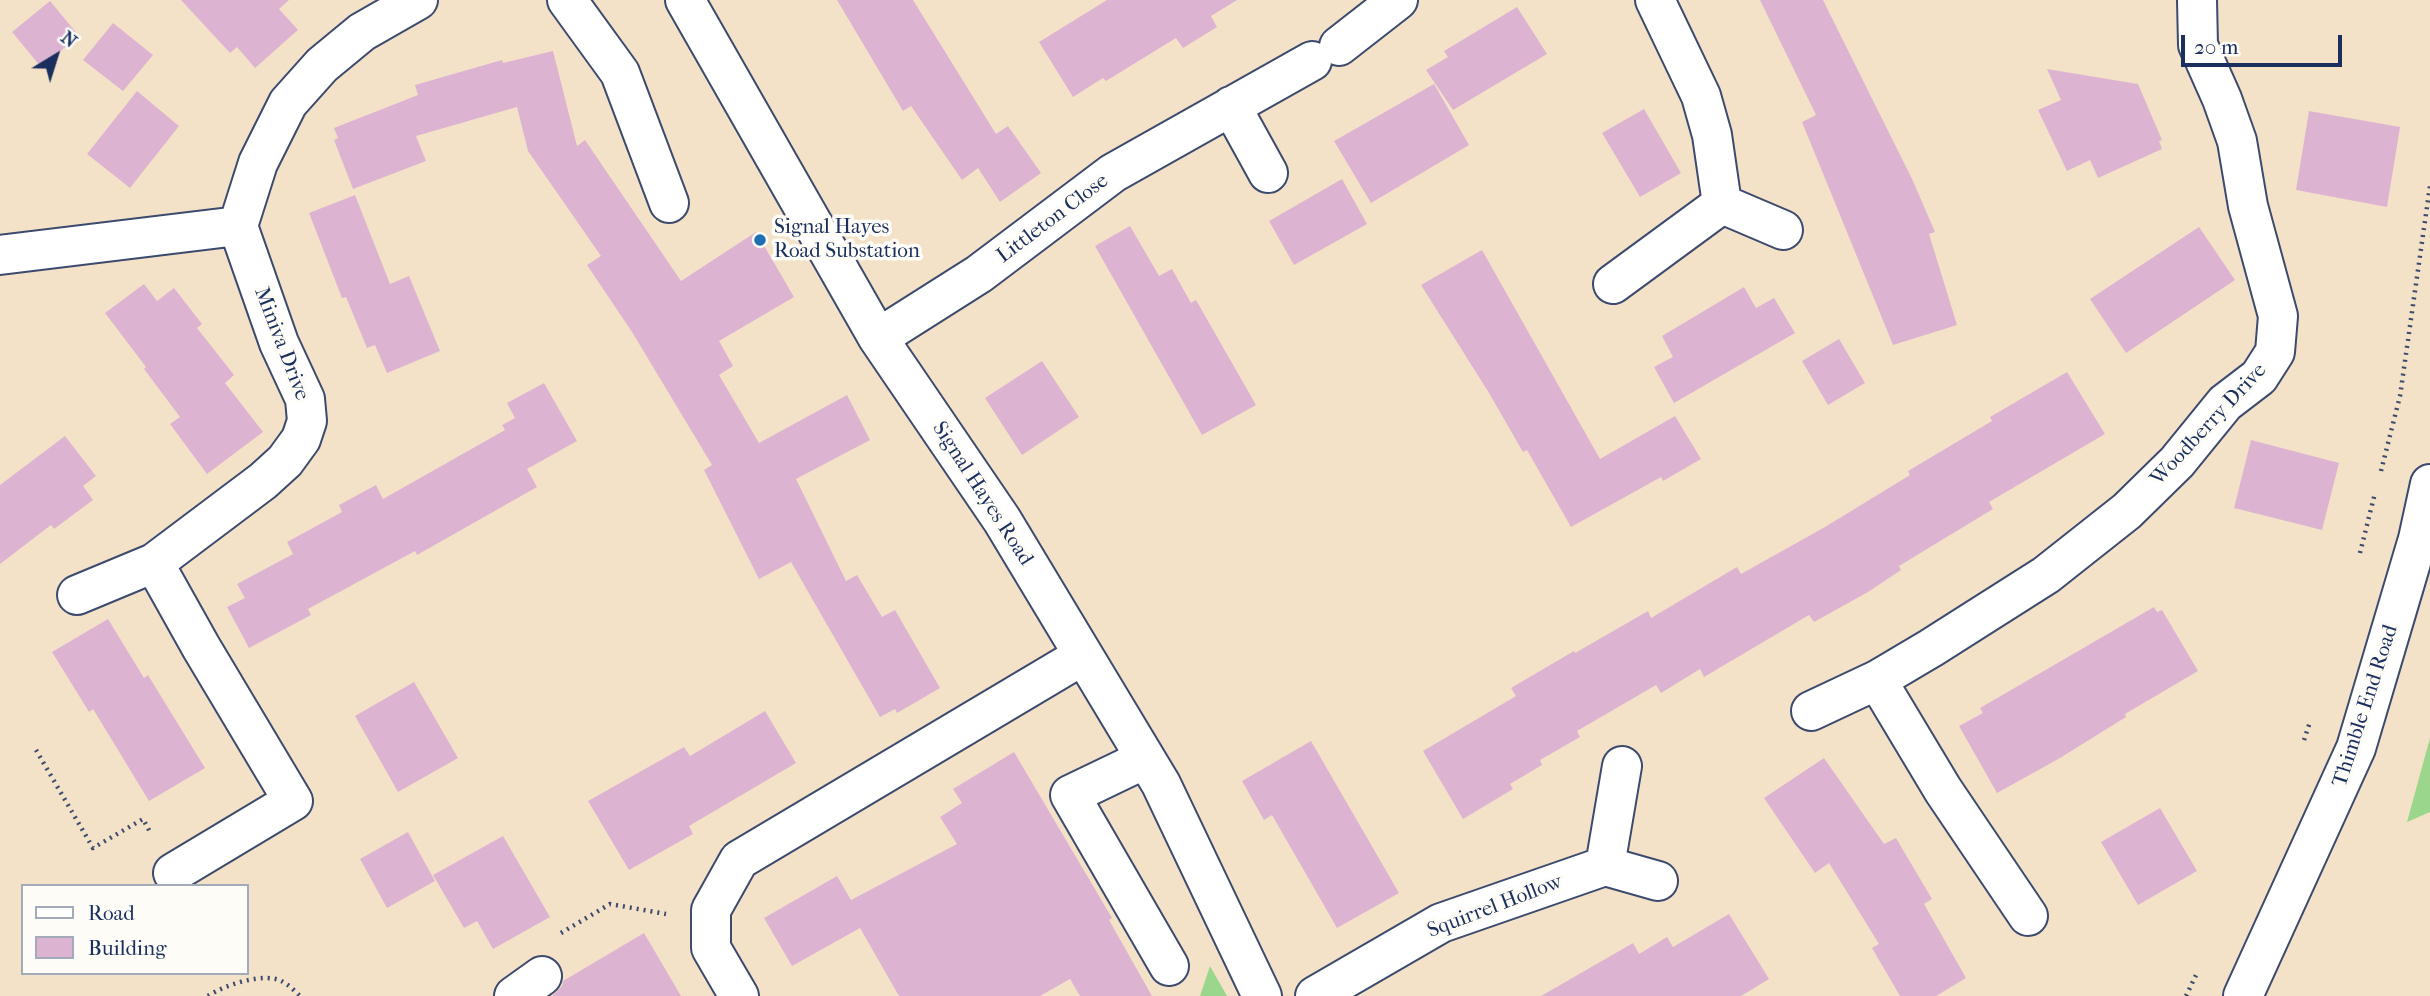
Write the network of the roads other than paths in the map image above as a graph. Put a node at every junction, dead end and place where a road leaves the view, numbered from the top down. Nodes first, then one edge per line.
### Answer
1 (418, 0) edge
2 (567, 0) edge
3 (685, 0) edge
4 (1398, 0) edge
5 (1656, 0) edge
6 (2197, 0) edge
7 (1231, 106) junction
8 (1268, 173) dead end
9 (669, 203) dead end
10 (1722, 204) junction
11 (238, 226) junction
12 (1783, 230) dead end
13 (0, 255) edge
14 (1613, 284) dead end
15 (878, 338) junction
16 (2430, 484) edge
17 (154, 563) junction
18 (76, 596) dead end
19 (1082, 656) junction
20 (1877, 680) junction
21 (1811, 711) dead end
22 (1145, 759) junction
23 (1622, 766) dead end
24 (1605, 866) junction
25 (173, 873) road end
26 (1658, 881) dead end
27 (2028, 916) dead end
28 (1169, 966) dead end
29 (740, 996) edge
30 (1262, 996) edge
31 (1315, 996) edge
32 (2243, 996) edge

1 - 11 street
2 - 9 street
3 - 15 street, Signal Hayes Road
4 - 7 street, Littleton Close
5 - 10 street
6 - 20 street, Woodberry Drive
7 - 8 street
7 - 15 street, Littleton Close
10 - 12 street
10 - 14 street
11 - 13 street
11 - 17 street, Miniva Drive
15 - 19 street, Signal Hayes Road
16 - 32 street, Thimble End Road
17 - 18 street, Miniva Drive
17 - 25 street
19 - 22 street, Signal Hayes Road
19 - 29 street
20 - 21 street, Woodberry Drive
20 - 27 street
22 - 28 street
22 - 30 street, Signal Hayes Road
23 - 24 street
24 - 26 street
24 - 31 street, Squirrel Hollow

